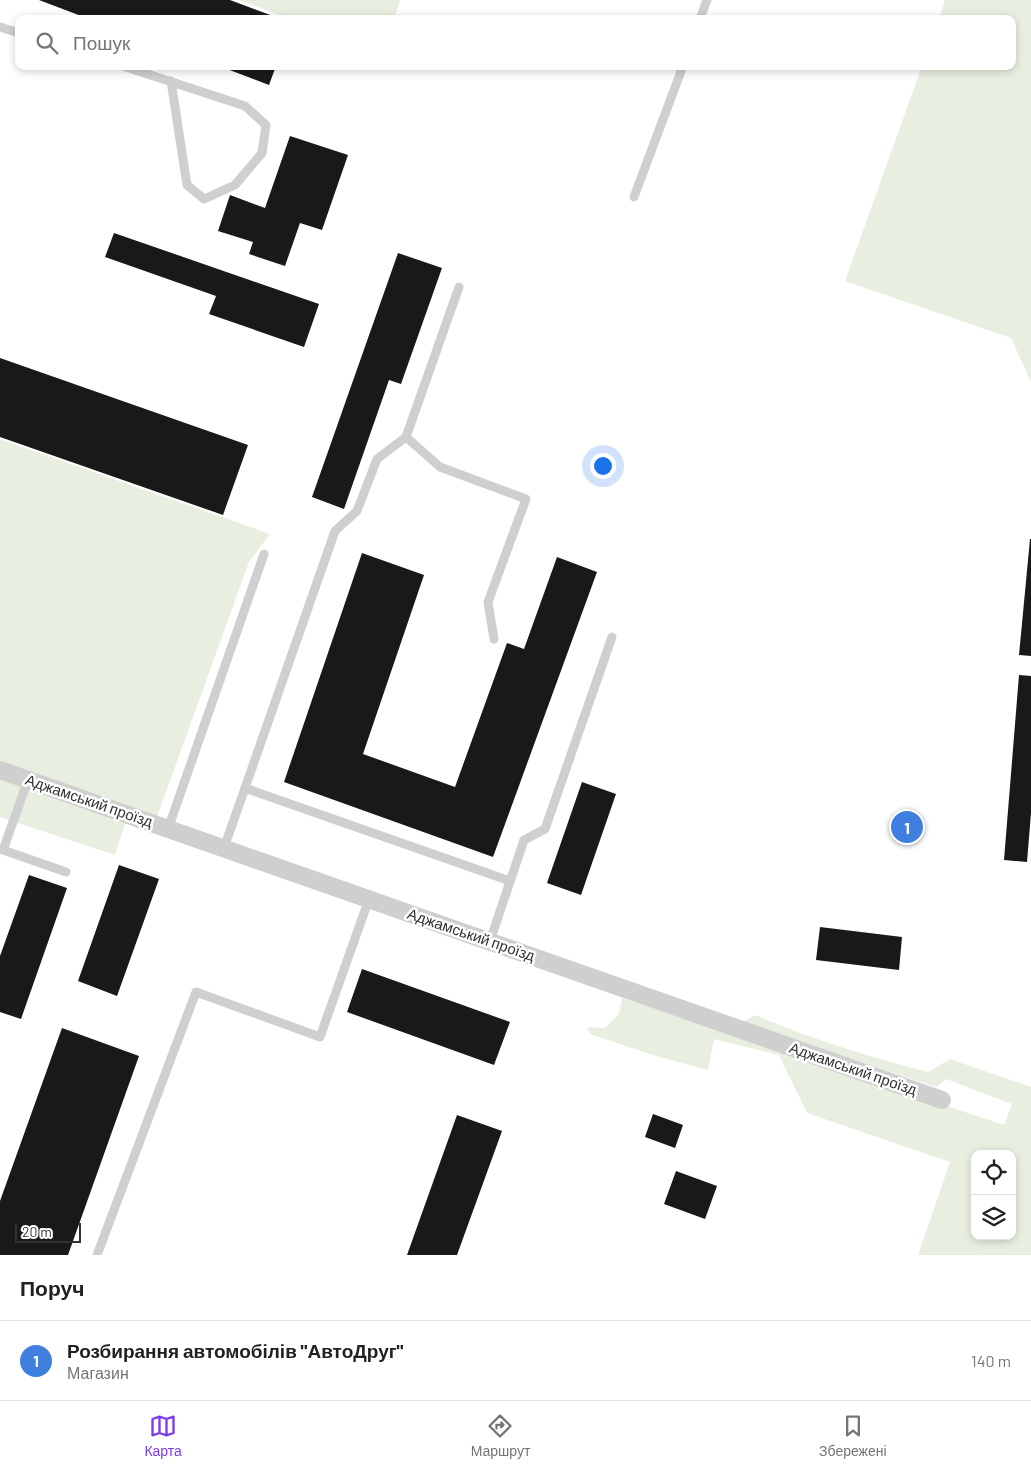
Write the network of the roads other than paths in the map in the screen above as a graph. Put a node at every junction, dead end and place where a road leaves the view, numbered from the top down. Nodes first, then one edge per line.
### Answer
1 (707, 0) edge
2 (701, 15) edge
3 (0, 27) edge
4 (15, 32) edge
5 (135, 70) edge
6 (682, 70) edge
7 (171, 82) junction
8 (634, 197) dead end
9 (459, 287) dead end
10 (406, 437) junction
11 (264, 554) dead end
12 (612, 637) dead end
13 (494, 639) dead end
14 (0, 770) edge
15 (28, 780) junction
16 (245, 788) junction
17 (168, 829) junction
18 (224, 848) junction
19 (66, 872) dead end
20 (510, 881) junction
21 (369, 899) junction
22 (490, 941) junction
23 (942, 1100) dead end
24 (96, 1255) edge

1 - 2 lane
3 - 4 lane
5 - 7 lane
6 - 8 lane
7 - 7 lane
9 - 10 lane
10 - 13 lane
10 - 16 lane
11 - 17 lane
12 - 20 lane
14 - 15 street, Аджамський проїзд
15 - 17 street, Аджамський проїзд
15 - 19 lane
16 - 18 lane
16 - 20 lane
17 - 18 street, Аджамський проїзд
18 - 21 street, Аджамський проїзд
20 - 22 lane
21 - 22 street, Аджамський проїзд
21 - 24 lane
22 - 23 street, Аджамський проїзд

